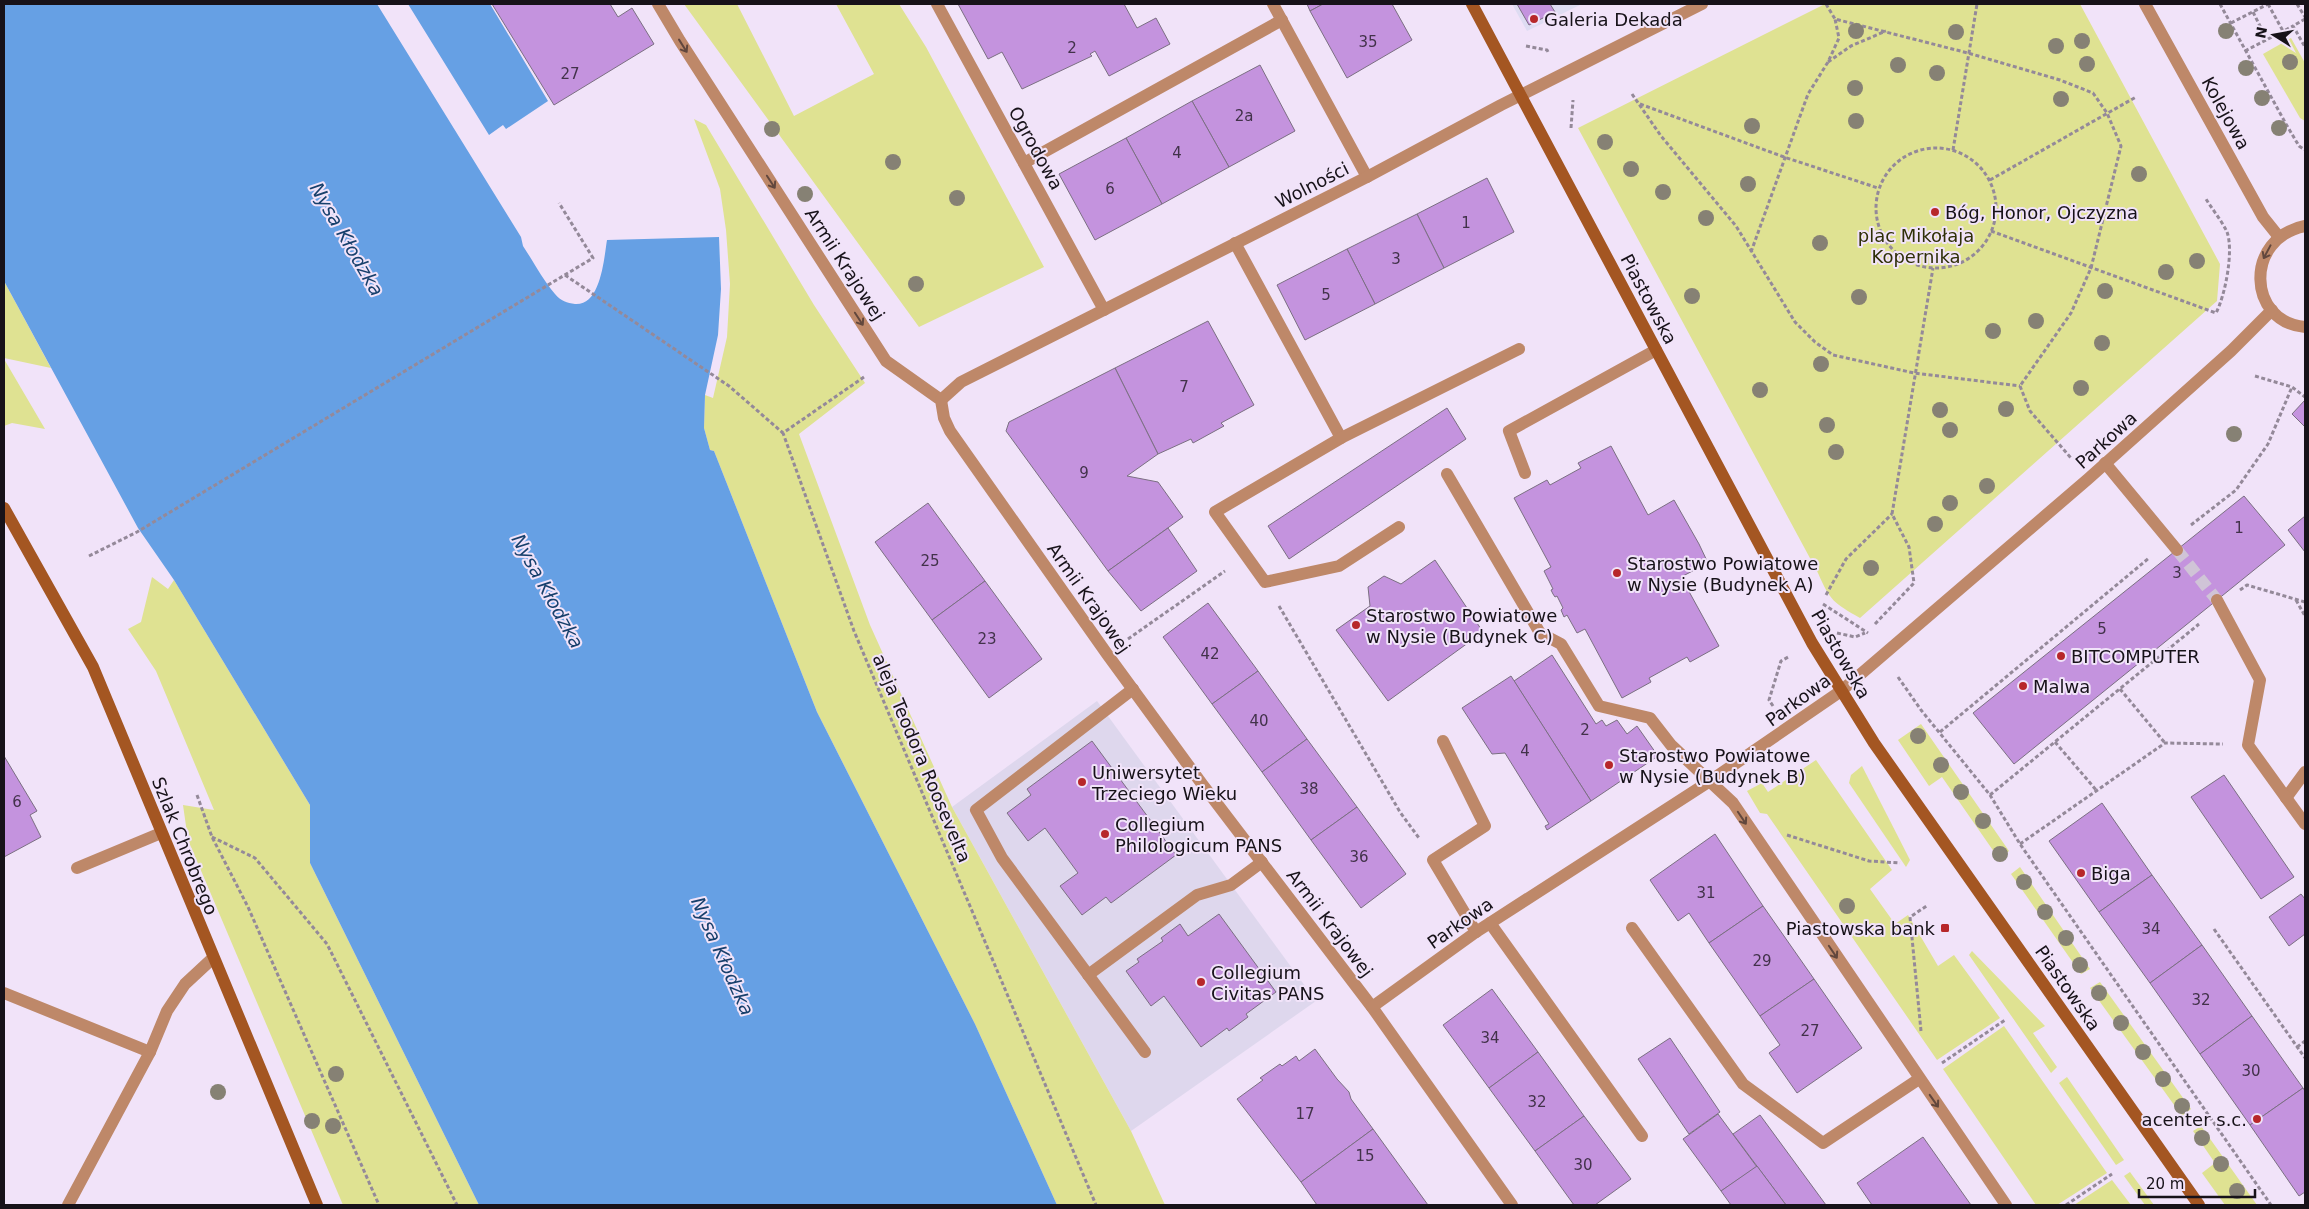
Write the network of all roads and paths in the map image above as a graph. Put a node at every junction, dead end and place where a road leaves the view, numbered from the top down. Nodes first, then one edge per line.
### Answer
1 (658, 4) edge
2 (937, 4) edge
3 (1273, 4) edge
4 (1472, 4) edge
5 (1702, 4) edge
6 (1826, 4) edge
7 (1977, 4) edge
8 (2145, 4) edge
9 (2220, 4) edge
10 (2268, 4) edge
11 (2298, 4) edge
12 (2253, 12) junction
13 (2305, 18) edge
14 (1835, 19) junction
15 (1282, 20) junction
16 (2231, 23) junction
17 (2293, 26) junction
18 (1887, 31) junction
19 (2283, 31) junction
20 (1523, 39) dead end
21 (2267, 40) junction
22 (2305, 46) edge
23 (2245, 51) junction
24 (1968, 53) junction
25 (1828, 62) junction
26 (1562, 74) junction
27 (1632, 94) dead end
28 (1521, 95) junction
29 (2136, 97) dead end
30 (1640, 104) junction
31 (2108, 113) junction
32 (1574, 132) dead end
33 (1953, 150) junction
34 (2305, 150) edge
35 (1784, 157) junction
36 (1024, 163) junction
37 (1367, 177) junction
38 (1990, 180) junction
39 (1878, 188) junction
40 (2206, 199) dead end
41 (559, 203) dead end
42 (2305, 226) edge
43 (1991, 231) junction
44 (2279, 237) junction
45 (1235, 243) junction
46 (1752, 252) junction
47 (1933, 268) junction
48 (2090, 268) junction
49 (565, 275) junction
50 (1104, 310) junction
51 (2272, 310) junction
52 (2305, 327) edge
53 (1519, 349) dead end
54 (1656, 350) junction
55 (886, 361) junction
56 (1914, 373) junction
57 (2255, 376) dead end
58 (2020, 386) junction
59 (2292, 387) junction
60 (2305, 397) edge
61 (940, 400) junction
62 (783, 433) junction
63 (1341, 438) junction
64 (2106, 463) junction
65 (1525, 473) dead end
66 (1447, 474) dead end
67 (2088, 479) junction
68 (4, 508) edge
69 (1892, 514) junction
70 (1399, 527) dead end
71 (2173, 546) junction
72 (89, 556) dead end
73 (1246, 556) junction
74 (1265, 582) junction
75 (1826, 595) dead end
76 (2295, 599) junction
77 (2305, 602) edge
78 (2219, 603) junction
79 (2305, 616) edge
80 (1829, 631) dead end
81 (1796, 652) dead end
82 (1107, 654) junction
83 (1894, 670) dead end
84 (1133, 689) junction
85 (2120, 689) junction
86 (1841, 691) junction
87 (1774, 708) dead end
88 (1940, 732) junction
89 (1443, 741) dead end
90 (2055, 742) junction
91 (2165, 743) junction
92 (2248, 745) junction
93 (2305, 772) edge
94 (1710, 781) junction
95 (2097, 791) junction
96 (197, 795) dead end
97 (1990, 795) junction
98 (2286, 798) junction
99 (2305, 824) edge
100 (160, 833) junction
101 (1786, 834) dead end
102 (212, 837) junction
103 (2020, 844) junction
104 (1434, 860) junction
105 (1262, 862) junction
106 (1900, 862) dead end
107 (77, 868) dead end
108 (1928, 905) dead end
109 (1490, 923) junction
110 (1632, 928) dead end
111 (2214, 930) dead end
112 (1476, 932) junction
113 (213, 958) junction
114 (1088, 975) junction
115 (4, 993) edge
116 (1372, 1007) junction
117 (2005, 1020) dead end
118 (2305, 1041) edge
119 (2297, 1047) junction
120 (150, 1052) junction
121 (1145, 1052) dead end
122 (2305, 1058) edge
123 (1919, 1079) junction
124 (1642, 1136) dead end
125 (2112, 1174) dead end
126 (68, 1205) edge
127 (316, 1205) edge
128 (378, 1205) edge
129 (457, 1205) edge
130 (1096, 1205) edge
131 (1512, 1205) edge
132 (2006, 1205) edge
133 (2066, 1205) edge
134 (2199, 1205) edge
135 (2271, 1205) edge

1 -> 55 street, Armii Krajowej
2 - 36 street, Ogrodowa
3 - 15 street
4 - 28 street, Piastowska
5 - 26 street, Wolności
6 - 14 path
7 - 24 path
8 - 44 street, Kolejowa
9 - 16 path
10 - 12 path
10 - 19 path
11 - 13 path
12 - 16 path
12 - 21 path
13 - 17 path
14 - 18 path
14 - 25 path
15 - 36 street
15 - 37 street
16 - 23 path
17 - 19 path
17 - 22 path
18 - 24 path
18 - 25 path
19 - 21 path
20 - 26 path
21 - 23 path
23 - 34 path
24 - 31 path
24 - 33 path
25 - 35 path
26 - 28 street, Wolności
26 - 32 path
27 - 30 path
28 - 37 street, Wolności
28 - 54 street, Piastowska
29 - 31 path
30 - 35 path
30 - 46 path
31 - 38 path
31 - 48 path
33 - 38 path
33 - 39 path
35 - 39 path
35 - 46 path
36 - 50 street, Ogrodowa
37 - 45 street, Wolności
38 - 43 path
39 - 47 path
40 - 48 path
41 - 49 path
42 - 44 street
43 - 47 path
43 - 48 path
44 -> 51 street
45 - 50 street, Wolności
45 - 63 street
46 - 56 path
47 - 56 path
48 - 58 path
49 - 62 path
49 - 72 path
50 - 61 street, Wolności
51 - 52 street
51 - 64 street, Parkowa
53 - 63 street
54 - 65 street
54 - 86 street, Piastowska
55 - 61 street, Armii Krajowej
55 - 62 path
56 - 58 path
56 - 69 path
57 - 59 path
58 - 67 path
59 - 60 path
59 - 71 path
61 - 82 street, Armii Krajowej
62 - 130 path, aleja Teodora Roosevelta
63 - 73 street
64 - 67 street, Parkowa
64 - 71 street
66 - 94 street
67 - 86 street, Parkowa
68 - 100 street, Szlak Chrobrego
69 - 75 path
69 - 80 path
70 - 74 street
71 - 88 path
73 - 74 street
73 - 82 path
74 - 104 path
76 - 77 path
76 - 78 path
76 - 79 path
78 - 85 path
78 - 92 street
81 - 87 path
82 - 84 street, Armii Krajowej
83 - 88 path
84 - 105 street, Armii Krajowej
84 - 114 street
85 - 90 path
85 - 91 path
86 - 94 street, Parkowa
86 - 134 street, Piastowska
88 - 97 path
89 - 104 street
90 - 95 path
90 - 97 path
91 - 92 path
91 - 95 path
92 - 98 street
93 - 98 street
94 - 109 street, Parkowa
94 -> 123 street
95 - 103 path
96 - 102 path
97 - 103 path
98 - 99 street
100 - 107 street
100 - 113 street, Szlak Chrobrego
101 - 106 path
102 - 128 path
102 - 129 path
103 - 135 path
104 - 112 street
105 - 114 street
105 - 116 street, Armii Krajowej
108 - 123 path
109 - 112 street, Parkowa
109 - 124 street
110 - 123 street
111 - 119 path
112 - 116 street, Parkowa
113 - 120 street
113 - 127 street, Szlak Chrobrego
114 - 121 street
115 - 120 street
116 - 131 street, Armii Krajowej
117 - 123 path
118 - 119 path
119 - 122 path
120 - 126 street
123 -> 132 street
125 - 133 path

